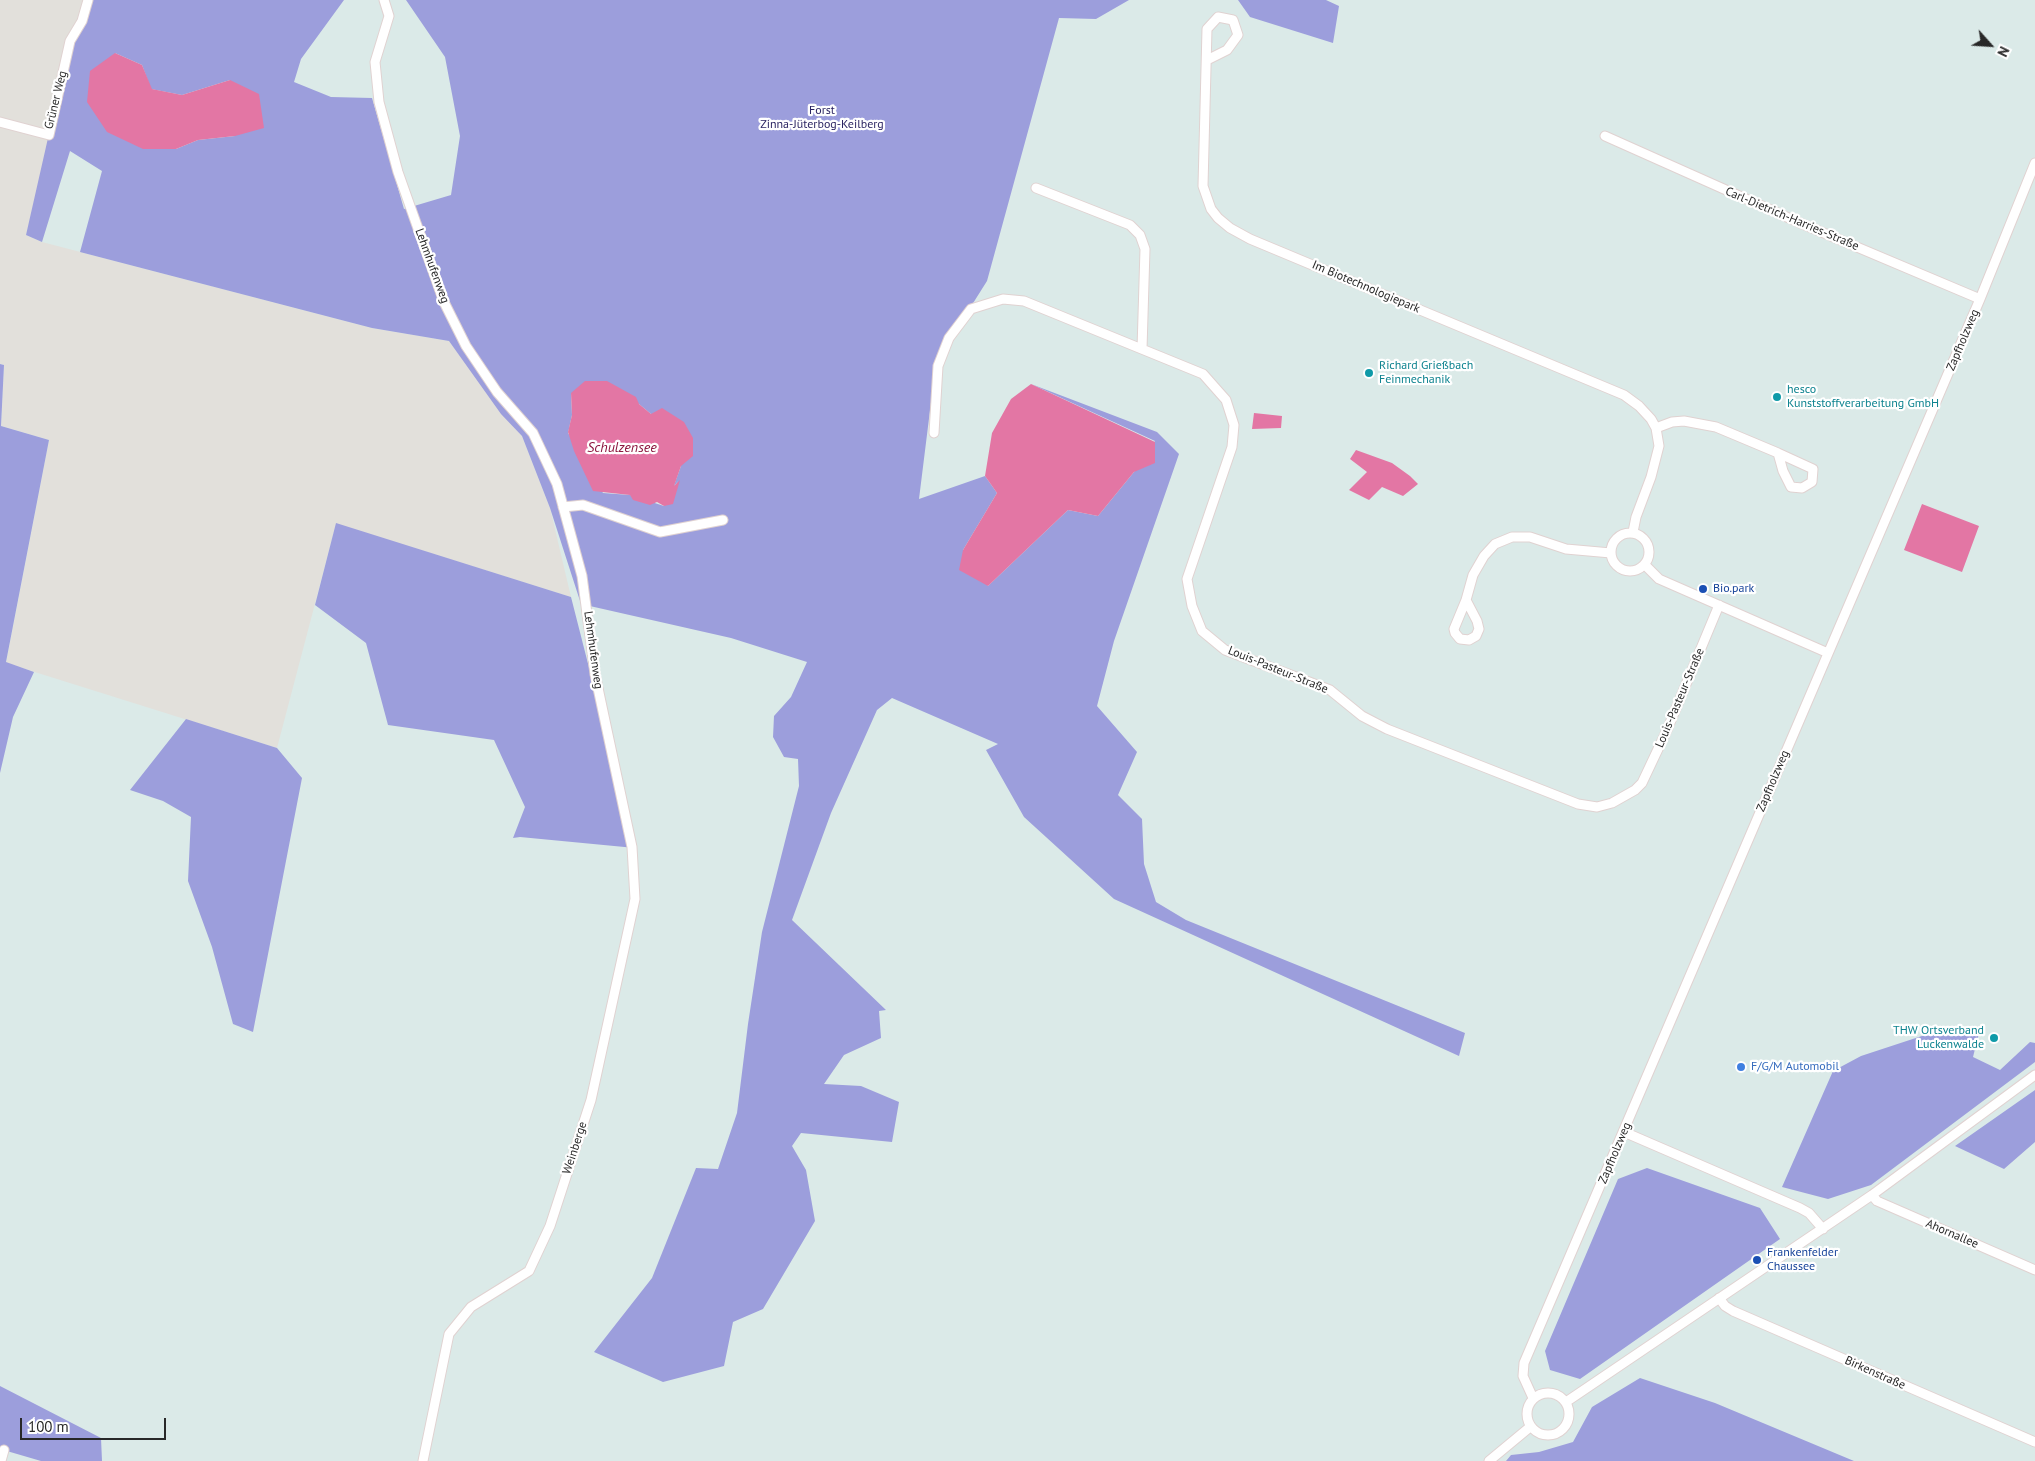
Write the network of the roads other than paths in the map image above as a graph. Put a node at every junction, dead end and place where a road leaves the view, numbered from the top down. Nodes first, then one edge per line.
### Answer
1 (88, 0) edge
2 (384, 0) edge
3 (1207, 60) junction
4 (0, 122) edge
5 (1606, 136) dead end
6 (2035, 163) edge
7 (1036, 188) dead end
8 (1980, 299) junction
9 (1142, 349) junction
10 (1656, 428) junction
11 (934, 433) dead end
12 (1778, 453) junction
13 (563, 507) junction
14 (723, 520) dead end
15 (1633, 532) junction
16 (1611, 553) junction
17 (1644, 565) junction
18 (1466, 600) dead end
19 (1719, 605) junction
20 (1828, 653) junction
21 (620, 793) joint
22 (2035, 1075) edge
23 (1624, 1132) junction
24 (1872, 1195) junction
25 (1823, 1229) junction
26 (2035, 1270) edge
27 (1719, 1298) junction
28 (1533, 1398) junction
29 (1566, 1402) junction
30 (1530, 1427) junction
31 (2035, 1442) edge
32 (4, 1450) dead end
33 (1, 1461) edge
34 (423, 1461) edge
35 (1490, 1461) edge

1 - 4 street, Grüner Weg
2 - 13 street, Lehmhufenweg
3 - 3 street, Im Biotechnologiepark
3 - 10 street, Im Biotechnologiepark
5 - 8 street, Carl-Dietrich-Harries-Straße
6 - 8 street, Zapfholzweg
7 - 9 street
8 - 20 street, Zapfholzweg
9 - 11 street, Louis-Pasteur-Straße
9 - 19 street, Louis-Pasteur-Straße
10 - 12 street
10 - 15 street
12 - 12 street
13 - 14 street
13 - 21 street, Lehmhufenweg
15 - 16 street
15 - 17 street
16 - 17 street
16 - 18 street
17 - 19 street
19 - 20 street
20 - 23 street, Zapfholzweg
21 - 34 street, Weinberge
22 - 24 street
23 - 25 street
23 - 28 street, Zapfholzweg
24 - 25 street
24 - 26 street, Ahornallee
25 - 27 street
27 - 29 street
27 - 31 street, Birkenstraße
28 - 29 street
28 - 30 street
29 - 30 street
30 - 35 street
32 - 33 street

